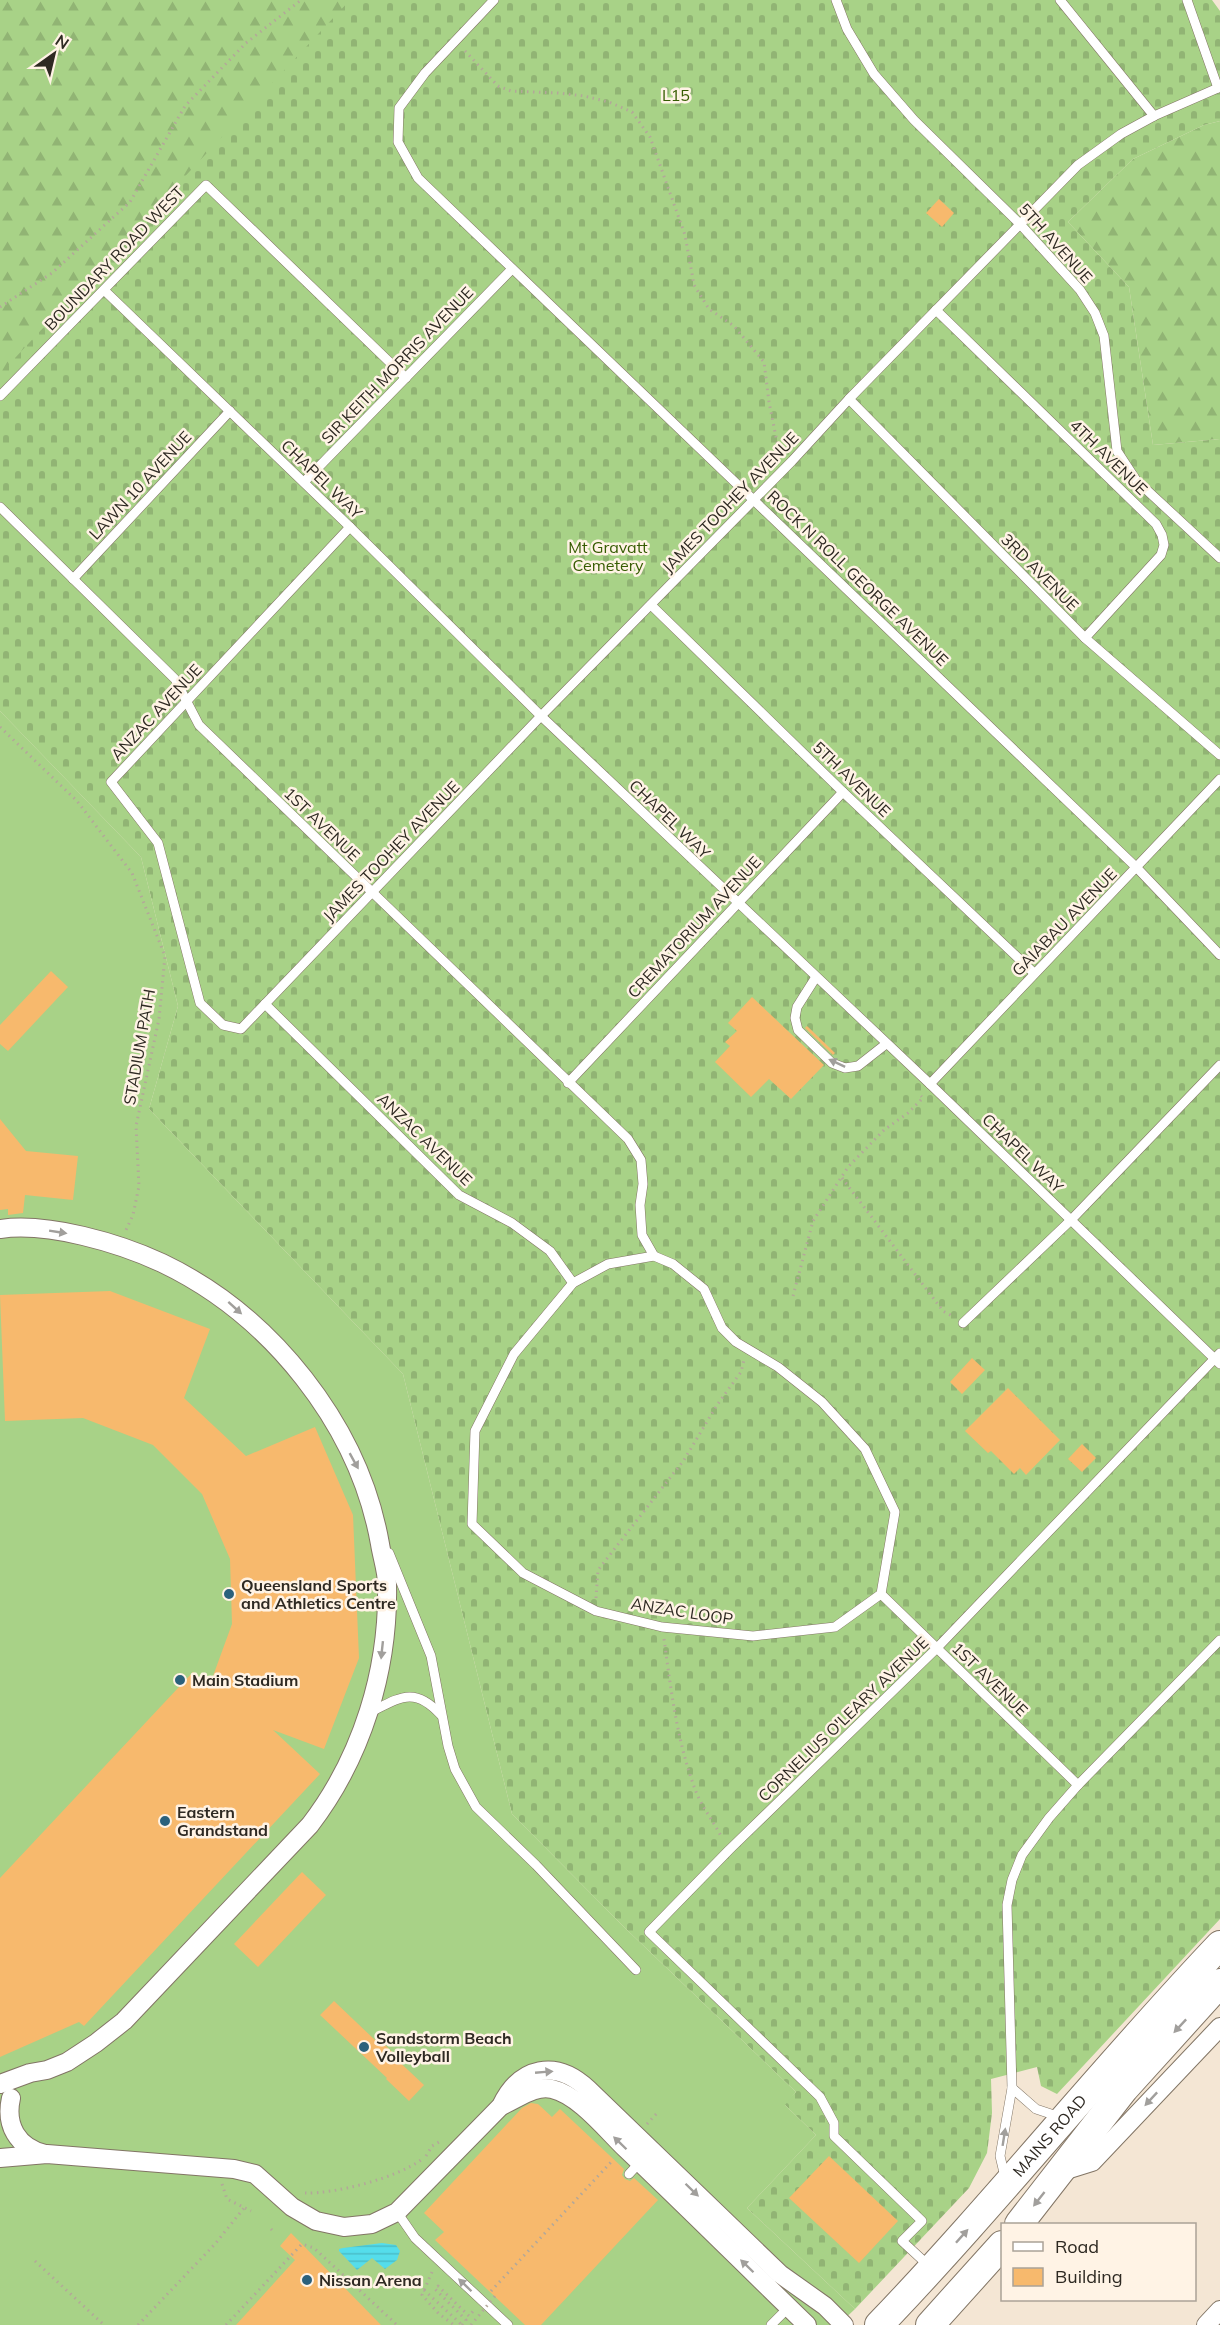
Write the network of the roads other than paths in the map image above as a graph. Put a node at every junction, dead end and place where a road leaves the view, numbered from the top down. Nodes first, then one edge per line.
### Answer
1 (494, 0) edge
2 (836, 0) edge
3 (1060, 0) edge
4 (1187, 0) edge
5 (1219, 88) edge
6 (1154, 116) junction
7 (1020, 224) junction
8 (512, 269) junction
9 (104, 291) junction
10 (936, 310) junction
11 (406, 378) junction
12 (0, 396) edge
13 (849, 399) junction
14 (230, 411) junction
15 (304, 482) junction
16 (754, 500) junction
17 (0, 507) edge
18 (350, 527) junction
19 (1220, 558) edge
20 (72, 579) junction
21 (651, 605) junction
22 (1085, 638) junction
23 (187, 699) junction
24 (541, 716) junction
25 (1220, 755) edge
26 (1220, 779) edge
27 (843, 792) junction
28 (1137, 868) junction
29 (371, 893) junction
30 (737, 903) junction
31 (1220, 955) edge
32 (1034, 973) junction
33 (816, 977) junction
34 (265, 1004) junction
35 (241, 1029) joint
36 (886, 1044) junction
37 (1220, 1065) edge
38 (568, 1083) junction
39 (930, 1084) junction
40 (1071, 1220) junction
41 (0, 1229) edge
42 (654, 1256) junction
43 (573, 1283) junction
44 (963, 1323) road end
45 (1218, 1358) edge
46 (376, 1522) junction
47 (881, 1594) junction
48 (1220, 1640) edge
49 (936, 1649) junction
50 (369, 1713) junction
51 (442, 1717) junction
52 (1078, 1785) junction
53 (1220, 1945) edge
54 (636, 1970) dead end
55 (1220, 1983) edge
56 (1220, 2026) edge
57 (1012, 2088) junction
58 (4, 2096) edge
59 (501, 2106) junction
60 (1065, 2118) junction
61 (0, 2143) edge
62 (46, 2154) junction
63 (20, 2157) junction
64 (0, 2158) edge
65 (640, 2162) junction
66 (1059, 2172) junction
67 (1007, 2186) junction
68 (397, 2212) junction
69 (1020, 2223) edge
70 (1001, 2246) edge
71 (932, 2269) junction
72 (789, 2307) junction
73 (1220, 2310) edge
74 (508, 2325) edge
75 (771, 2325) edge
76 (807, 2325) edge
77 (844, 2325) edge
78 (879, 2325) edge
79 (930, 2325) edge
80 (1206, 2325) edge

1 - 8 lane, ROCK N ROLL GEORGE AVENUE
2 - 7 lane, 5TH AVENUE
3 - 6 lane
4 - 5 lane
5 - 6 lane, JAMES TOOHEY AVENUE
6 - 7 lane, JAMES TOOHEY AVENUE
7 - 10 lane, JAMES TOOHEY AVENUE
7 - 19 lane, 5TH AVENUE
8 - 11 lane, SIR KEITH MORRIS AVENUE
8 - 16 lane, ROCK N ROLL GEORGE AVENUE
9 - 11 lane, BOUNDARY ROAD WEST
9 - 12 lane, BOUNDARY ROAD WEST
9 - 14 lane, CHAPEL WAY
10 - 13 lane, JAMES TOOHEY AVENUE
10 - 22 lane, 4TH AVENUE
11 - 15 lane, SIR KEITH MORRIS AVENUE
13 - 16 lane, JAMES TOOHEY AVENUE
13 - 22 lane, 3RD AVENUE
14 - 15 lane, CHAPEL WAY
14 - 20 lane, LAWN 10 AVENUE
15 - 18 lane, CHAPEL WAY
16 - 21 lane, JAMES TOOHEY AVENUE
16 - 28 lane, ROCK N ROLL GEORGE AVENUE
17 - 20 lane, 1ST AVENUE
18 - 23 lane, ANZAC AVENUE
18 - 24 lane, CHAPEL WAY
20 - 23 lane, 1ST AVENUE
21 - 24 lane, JAMES TOOHEY AVENUE
21 - 27 lane, 5TH AVENUE
22 - 25 lane, 3RD AVENUE
23 - 29 lane, 1ST AVENUE
23 - 35 lane, ANZAC AVENUE
24 - 29 lane, JAMES TOOHEY AVENUE
24 - 30 lane, CHAPEL WAY
26 - 28 lane, GAIABAU AVENUE
27 - 30 lane, CREMATORIUM AVENUE
27 - 32 lane, 5TH AVENUE
28 - 31 lane, ROCK N ROLL GEORGE AVENUE
28 - 32 lane, GAIABAU AVENUE
29 - 34 lane, JAMES TOOHEY AVENUE
29 - 38 lane, 1ST AVENUE
30 - 33 lane, CHAPEL WAY
30 - 38 lane, CREMATORIUM AVENUE
32 - 39 lane, GAIABAU AVENUE
33 - 36 lane, CHAPEL WAY
36 -> 33 lane
34 - 35 lane, JAMES TOOHEY AVENUE
34 - 43 lane, ANZAC AVENUE
36 - 39 lane, CHAPEL WAY
37 - 40 lane
38 - 42 lane, 1ST AVENUE
39 - 40 lane, CHAPEL WAY
40 - 44 lane
40 - 45 lane, CHAPEL WAY
41 -> 46 street
42 - 43 lane, ANZAC LOOP
42 - 47 lane
43 - 47 lane, ANZAC LOOP
45 - 49 lane, CORNELIUS O'LEARY AVENUE
46 -> 50 street
46 - 51 lane
47 - 49 lane, 1ST AVENUE
48 - 52 lane
49 - 52 lane, 1ST AVENUE
49 - 71 lane, CORNELIUS O'LEARY AVENUE
50 - 51 lane
50 - 58 street
51 - 54 lane
52 - 57 lane
53 - 60 main road, MAINS ROAD
55 -> 66 main road, MAINS ROAD
56 -> 66 street, MAINS ROAD
57 - 60 lane
67 -> 57 lane
58 - 62 street
65 -> 59 street
59 -> 65 street
59 - 68 street
60 - 67 main road, MAINS ROAD
61 - 63 street
62 - 63 street
62 - 68 street
63 - 64 street
72 -> 65 street
65 -> 77 street
66 -> 69 main road, MAINS ROAD
71 -> 67 main road, MAINS ROAD
74 -> 68 lane
70 - 79 main road
71 - 78 main road, MAINS ROAD
72 - 75 lane
72 - 76 street
73 - 80 street

